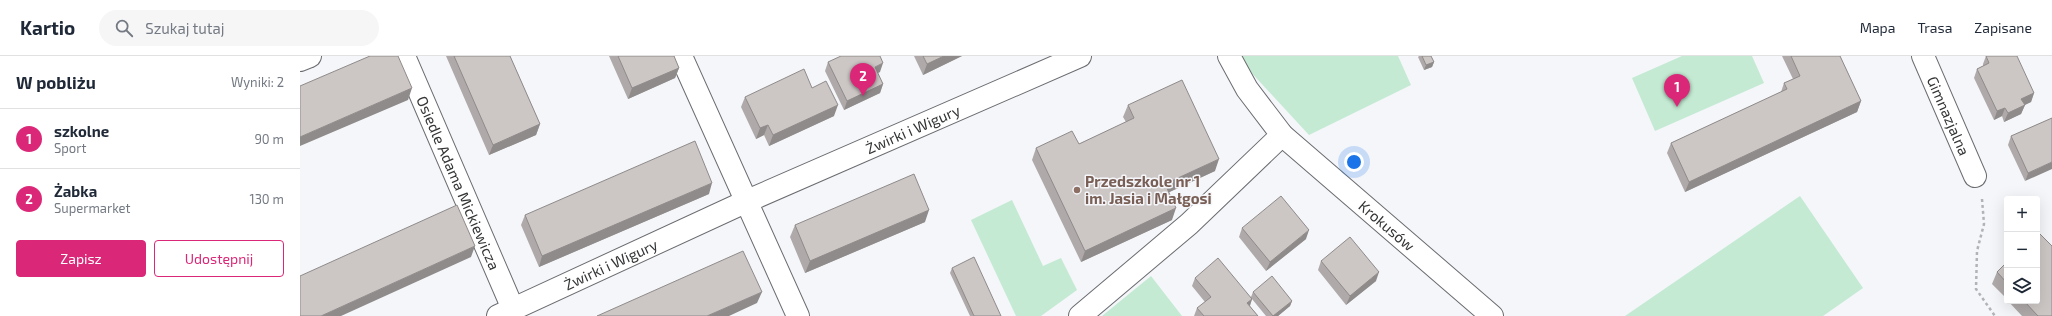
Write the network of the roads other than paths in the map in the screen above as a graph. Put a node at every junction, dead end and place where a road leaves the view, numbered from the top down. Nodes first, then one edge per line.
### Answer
1 (310, 56) edge
2 (404, 56) edge
3 (681, 56) edge
4 (1080, 56) edge
5 (1229, 56) edge
6 (1923, 56) edge
7 (300, 60) edge
8 (1282, 135) junction
9 (1975, 176) road end
10 (745, 202) junction
11 (506, 313) edge
12 (798, 316) edge
13 (1080, 316) edge
14 (1492, 316) edge

1 - 7 street
2 - 11 street, Osiedle Adama Mickiewicza
3 - 10 street
4 - 10 street, Żwirki i Wigury
5 - 8 street, Krokusów
6 - 9 street, Gimnazjalna
8 - 13 street
8 - 14 street, Krokusów
10 - 11 street, Żwirki i Wigury
10 - 12 street

